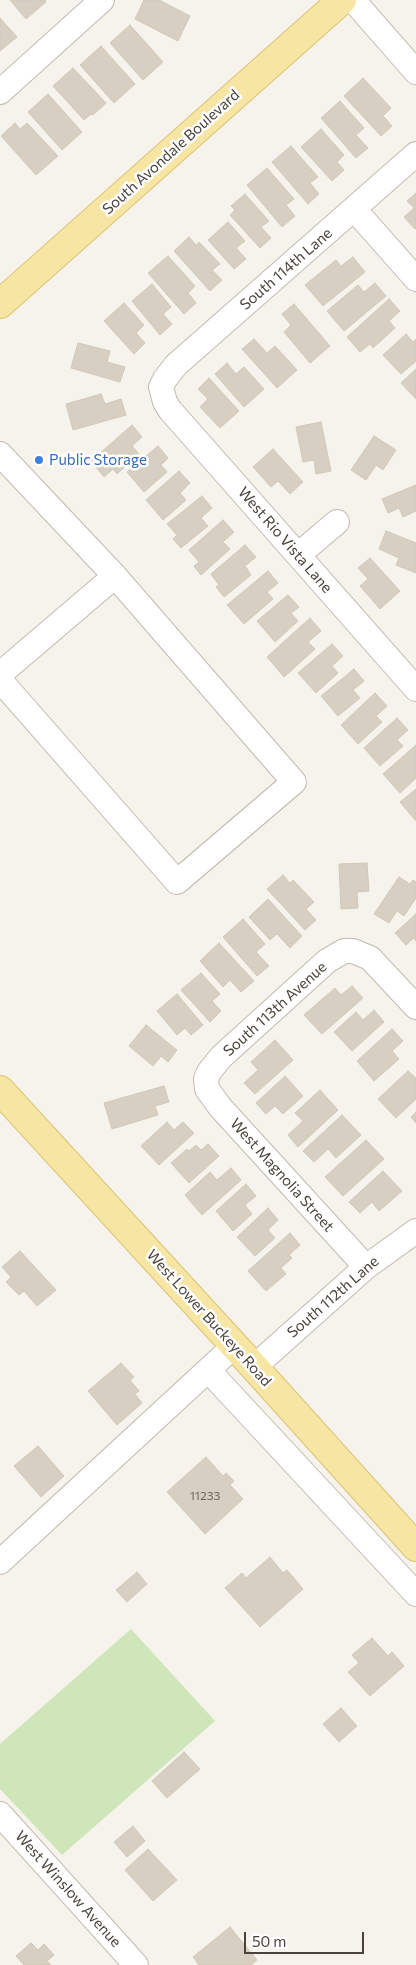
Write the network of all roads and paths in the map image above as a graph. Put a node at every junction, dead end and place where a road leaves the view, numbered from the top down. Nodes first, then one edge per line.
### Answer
1 (102, 0) edge
2 (342, 0) edge
3 (353, 0) edge
4 (416, 72) edge
5 (0, 92) edge
6 (416, 154) edge
7 (354, 209) junction
8 (416, 279) edge
9 (0, 304) edge
10 (161, 387) joint
11 (0, 454) edge
12 (337, 522) dead end
13 (298, 555) junction
14 (115, 576) junction
15 (0, 674) edge
16 (0, 680) edge
17 (416, 689) edge
18 (416, 1007) edge
19 (206, 1080) joint
20 (0, 1090) edge
21 (416, 1231) edge
22 (366, 1266) junction
23 (234, 1346) junction
24 (254, 1367) junction
25 (208, 1370) junction
26 (416, 1547) edge
27 (0, 1562) edge
28 (416, 1594) edge
29 (0, 1814) edge
30 (136, 1965) edge

1 - 5 street
2 - 9 main road, South Avondale Boulevard
3 - 4 street
6 - 7 street, South 114th Lane
7 - 8 street
7 - 10 street, South 114th Lane
10 - 13 street, West Rio Vista Lane
11 - 14 street
12 - 13 street
13 - 17 street, West Rio Vista Lane
14 - 15 street
14 - 16 street
18 - 19 street, South 113th Avenue
19 - 22 street, West Magnolia Street
20 - 23 main road, West Lower Buckeye Road
21 - 22 street, South 112th Lane
22 - 24 street, South 112th Lane
23 - 24 main road, West Lower Buckeye Road
23 - 25 street
24 - 26 main road, West Lower Buckeye Road
25 - 27 street
25 - 28 street
29 - 30 street, West Winslow Avenue

